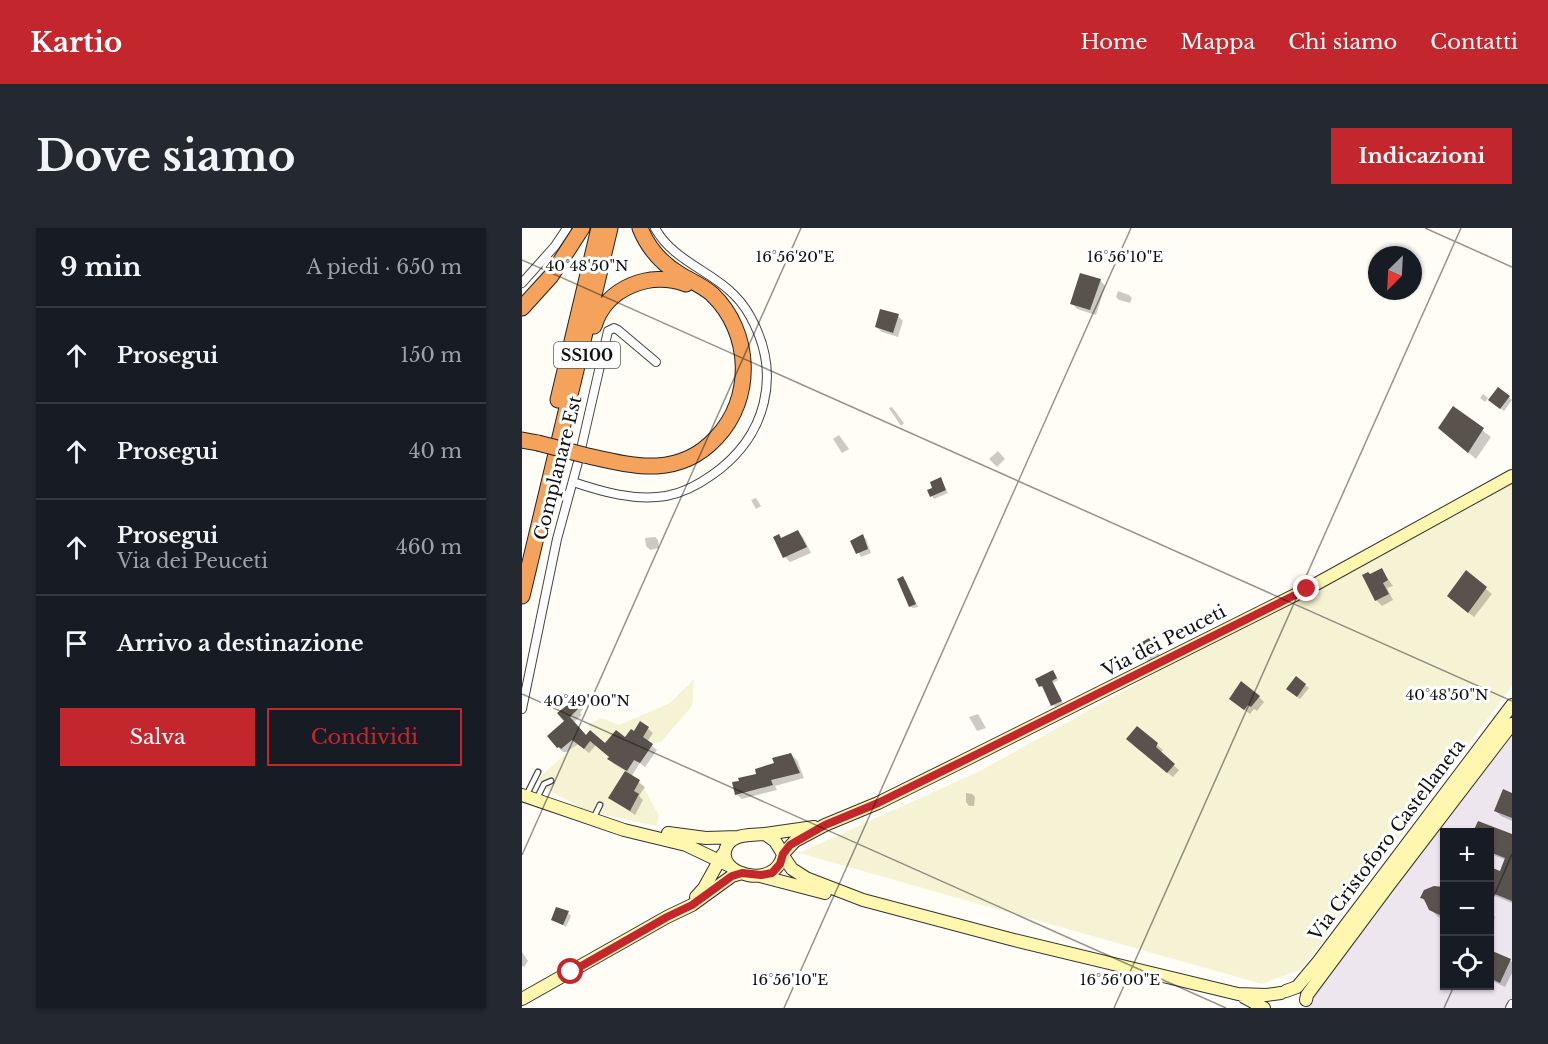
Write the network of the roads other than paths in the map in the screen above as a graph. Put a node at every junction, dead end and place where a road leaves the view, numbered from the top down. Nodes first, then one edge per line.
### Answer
1 (567, 228) edge
2 (582, 228) edge
3 (599, 228) edge
4 (610, 228) edge
5 (640, 228) edge
6 (655, 228) edge
7 (522, 283) edge
8 (720, 304) junction
9 (522, 308) edge
10 (656, 362) dead end
11 (522, 440) edge
12 (1512, 476) edge
13 (573, 482) junction
14 (537, 531) junction
15 (522, 554) edge
16 (522, 596) edge
17 (1512, 705) edge
18 (522, 709) edge
19 (1512, 724) edge
20 (538, 772) dead end
21 (551, 780) dead end
22 (528, 797) edge
23 (600, 805) dead end
24 (596, 821) junction
25 (825, 825) junction
26 (765, 834) junction
27 (739, 837) junction
28 (783, 855) junction
29 (725, 860) junction
30 (742, 873) junction
31 (756, 875) junction
32 (863, 900) junction
33 (667, 917) junction
34 (1284, 992) junction
35 (1238, 994) junction
36 (522, 999) edge
37 (1308, 1006) edge
38 (1264, 1008) edge
39 (1272, 1008) edge

1 - 7 street
2 - 9 highway
3 - 15 highway, SS100
4 - 14 highway, SS100
5 - 8 highway, SS100
6 - 13 street
8 - 11 highway, SS100, bridge
8 - 14 highway, SS100
10 - 13 street, Complanare Est
12 - 25 main road, Via dei Peuceti
13 - 18 street, Complanare Est
14 - 16 highway, SS100
17 - 34 main road, Via Cristoforo Castellaneta
19 - 37 main road, Via Cristoforo Castellaneta
20 - 22 lane
21 - 22 lane
22 - 24 main road
23 - 24 lane
24 - 27 main road
24 - 29 main road
25 - 26 main road, Via dei Peuceti
25 - 28 main road, Via dei Peuceti
26 - 27 main road
26 - 28 main road
27 - 29 main road
28 - 31 main road
28 - 32 main road
29 - 30 main road
29 - 33 main road
30 - 31 main road
30 - 33 main road
31 - 32 main road
32 - 35 main road
33 - 36 main road
34 - 35 main road
34 - 37 main road
34 - 39 main road
35 - 38 main road

